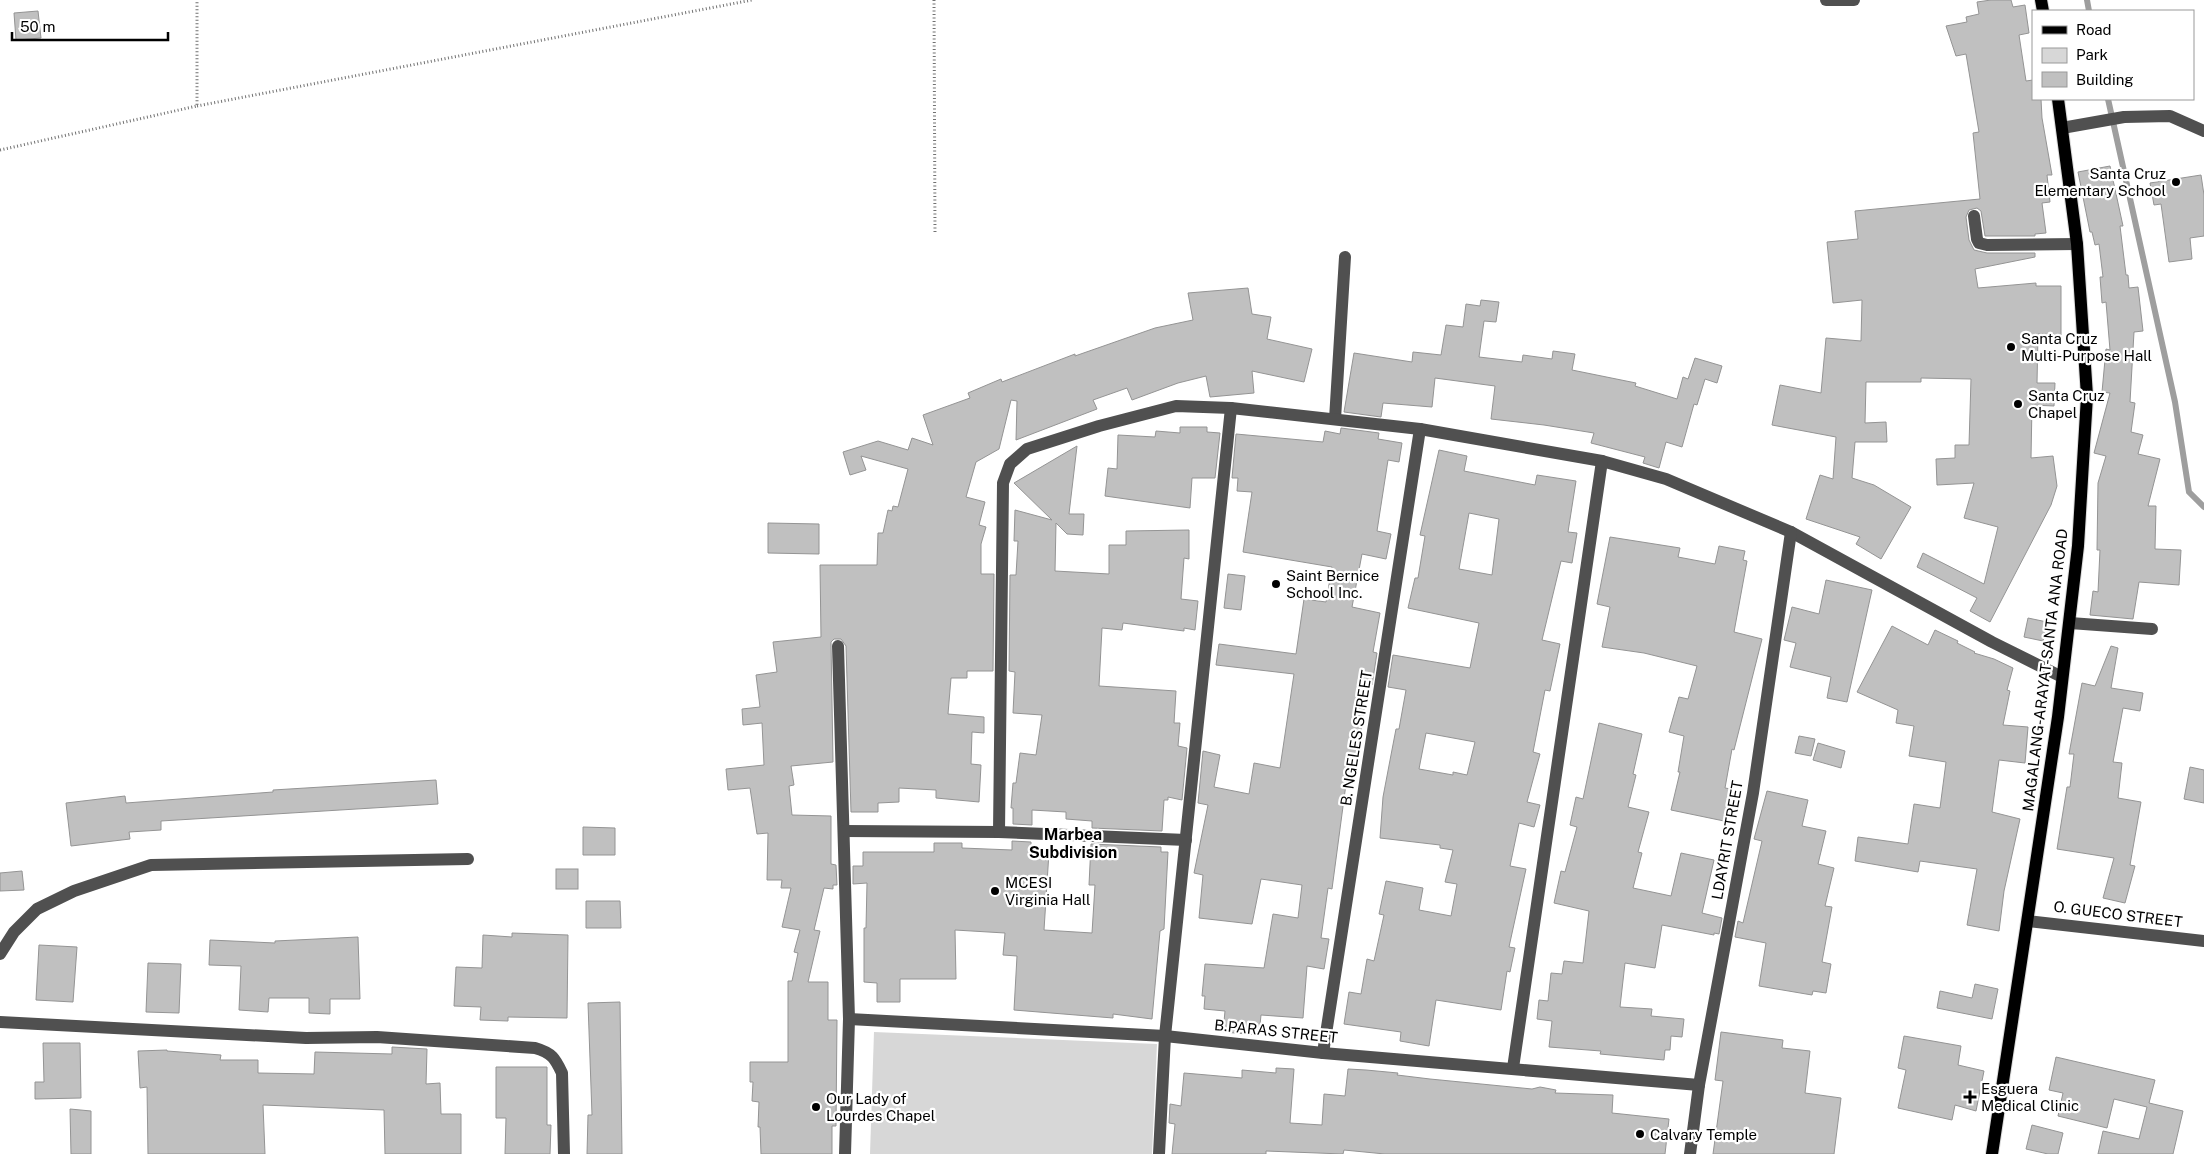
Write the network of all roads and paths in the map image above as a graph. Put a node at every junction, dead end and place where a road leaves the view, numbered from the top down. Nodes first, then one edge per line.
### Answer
1 (197, 0) edge
2 (752, 0) edge
3 (934, 0) edge
4 (1826, 0) edge
5 (1854, 0) edge
6 (2058, 100) edge
7 (197, 106) junction
8 (2062, 128) junction
9 (2204, 131) edge
10 (0, 150) edge
11 (1974, 216) dead end
12 (935, 234) dead end
13 (2076, 244) junction
14 (1345, 257) dead end
15 (1231, 408) junction
16 (1335, 419) junction
17 (1420, 429) junction
18 (1602, 461) junction
19 (1791, 532) junction
20 (2070, 623) junction
21 (2152, 629) dead end
22 (838, 646) dead end
23 (2062, 677) junction
24 (844, 831) junction
25 (999, 832) junction
26 (1186, 840) junction
27 (468, 859) dead end
28 (2028, 921) junction
29 (2204, 941) edge
30 (0, 954) edge
31 (849, 1019) junction
32 (0, 1022) edge
33 (1165, 1036) junction
34 (1323, 1052) junction
35 (1513, 1068) junction
36 (1699, 1086) junction
37 (564, 1154) edge
38 (845, 1154) edge
39 (1159, 1154) edge
40 (1690, 1154) edge
41 (1992, 1154) edge

1 - 7 path
2 - 7 path
3 - 12 path
4 - 5 street
6 - 8 main road, MAGALANG-ARAYAT-SANTA ANA ROAD
7 - 10 path
8 - 9 street
8 - 13 main road, MAGALANG-ARAYAT-SANTA ANA ROAD
11 - 13 street
13 - 20 main road, MAGALANG-ARAYAT-SANTA ANA ROAD
14 - 16 street
15 - 16 street
15 - 25 street
15 - 26 street
16 - 17 street
17 - 18 street
17 - 34 street, B. NGELES STREET
18 - 19 street
18 - 35 street
19 - 23 street
19 - 36 street, LDAYRIT STREET
20 - 21 street
20 - 23 main road, MAGALANG-ARAYAT-SANTA ANA ROAD
22 - 24 street
23 - 28 main road, MAGALANG-ARAYAT-SANTA ANA ROAD
24 - 25 street
24 - 31 street
25 - 26 street
26 - 33 street
27 - 30 street
28 - 29 street, O. GUECO STREET
28 - 41 main road, MAGALANG-ARAYAT-SANTA ANA ROAD
31 - 33 street, B.PARAS STREET
31 - 38 street
32 - 37 street
33 - 34 street, B.PARAS STREET
33 - 39 street
34 - 35 street, B.PARAS STREET
35 - 36 street, B.PARAS STREET
36 - 40 street, LDAYRIT STREET

